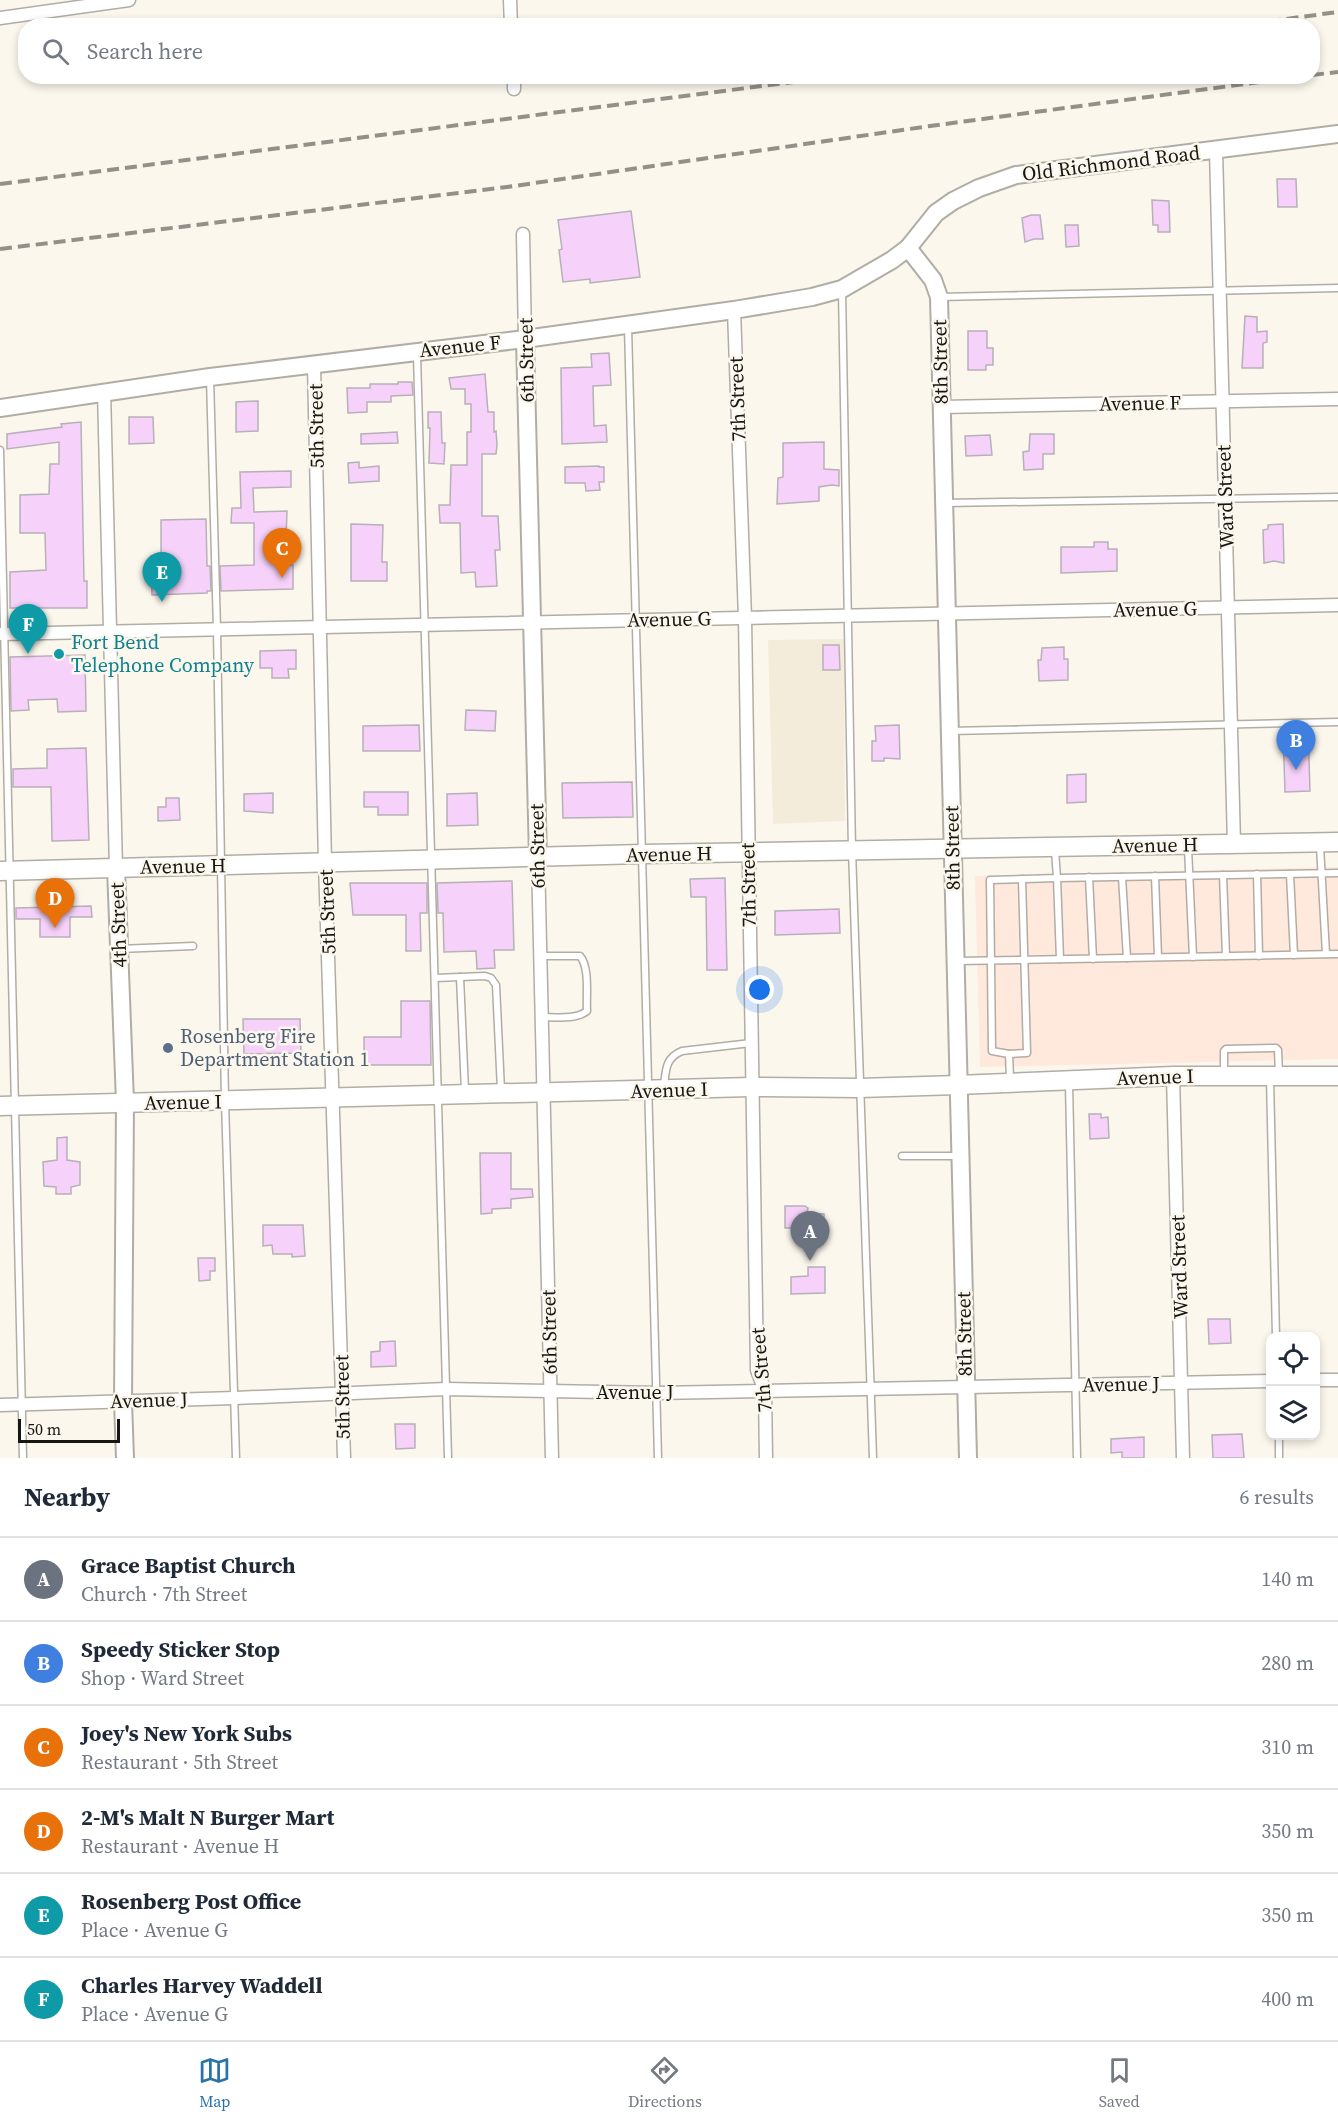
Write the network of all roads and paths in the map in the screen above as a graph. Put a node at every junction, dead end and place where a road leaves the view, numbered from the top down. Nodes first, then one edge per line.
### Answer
1 (129, 0) edge
2 (510, 0) edge
3 (98, 2) edge
4 (0, 18) edge
5 (511, 18) edge
6 (1338, 134) edge
7 (1216, 150) junction
8 (523, 234) dead end
9 (908, 248) junction
10 (1338, 288) edge
11 (842, 289) junction
12 (1220, 291) junction
13 (939, 297) junction
14 (734, 310) junction
15 (628, 324) junction
16 (525, 339) junction
17 (417, 351) junction
18 (314, 365) junction
19 (210, 377) junction
20 (104, 392) junction
21 (1338, 399) edge
22 (1223, 401) junction
23 (942, 407) junction
24 (0, 408) edge
25 (0, 450) edge
26 (1338, 497) edge
27 (1226, 499) junction
28 (944, 503) junction
29 (1338, 605) edge
30 (1228, 607) junction
31 (947, 613) junction
32 (848, 616) junction
33 (745, 618) junction
34 (636, 620) junction
35 (532, 622) junction
36 (424, 625) junction
37 (320, 627) junction
38 (217, 629) junction
39 (110, 631) junction
40 (2, 634) edge
41 (1338, 722) edge
42 (1231, 724) junction
43 (949, 731) junction
44 (1329, 842) edge
45 (1188, 844) junction
46 (1234, 844) junction
47 (1054, 847) junction
48 (952, 849) junction
49 (852, 850) junction
50 (747, 852) junction
51 (643, 854) junction
52 (538, 858) junction
53 (432, 860) junction
54 (325, 863) junction
55 (221, 866) junction
56 (116, 868) junction
57 (5, 871) edge
58 (1322, 873) junction
59 (1338, 873) edge
60 (1257, 874) junction
61 (1290, 874) junction
62 (1190, 875) junction
63 (1223, 875) junction
64 (1155, 876) junction
65 (1089, 877) junction
66 (1122, 877) junction
67 (1057, 878) junction
68 (1022, 879) junction
69 (193, 946) dead end
70 (119, 949) junction
71 (1326, 954) junction
72 (1338, 954) edge
73 (1294, 955) junction
74 (540, 956) junction
75 (1226, 956) junction
76 (1260, 956) junction
77 (1158, 957) junction
78 (1193, 957) junction
79 (1093, 958) junction
80 (1126, 958) junction
81 (1060, 959) junction
82 (991, 960) junction
83 (1025, 960) junction
84 (955, 961) junction
85 (460, 977) junction
86 (435, 978) junction
87 (541, 1017) junction
88 (751, 1044) junction
89 (1009, 1054) junction
90 (1173, 1076) junction
91 (1224, 1076) junction
92 (1274, 1076) junction
93 (1338, 1076) edge
94 (1069, 1080) junction
95 (1010, 1083) junction
96 (958, 1085) junction
97 (752, 1087) junction
98 (859, 1088) junction
99 (656, 1090) junction
100 (501, 1094) junction
101 (543, 1094) junction
102 (437, 1095) junction
103 (465, 1095) junction
104 (333, 1099) junction
105 (225, 1101) junction
106 (124, 1102) junction
107 (8, 1106) edge
108 (902, 1156) dead end
109 (960, 1156) junction
110 (1276, 1332) edge
111 (1320, 1380) edge
112 (1338, 1380) edge
113 (1266, 1381) edge
114 (1182, 1383) junction
115 (1076, 1385) junction
116 (966, 1387) junction
117 (870, 1388) junction
118 (447, 1389) junction
119 (765, 1390) junction
120 (550, 1391) junction
121 (343, 1392) junction
122 (657, 1393) junction
123 (235, 1398) junction
124 (123, 1401) junction
125 (21, 1404) junction
126 (0, 1405) edge
127 (1279, 1440) edge
128 (23, 1458) edge
129 (125, 1458) edge
130 (236, 1458) edge
131 (344, 1458) edge
132 (448, 1458) edge
133 (552, 1458) edge
134 (658, 1458) edge
135 (766, 1458) edge
136 (873, 1458) edge
137 (968, 1458) edge
138 (1077, 1458) edge
139 (1183, 1458) edge
140 (1279, 1458) edge

1 - 3 street
2 - 5 street
3 - 4 street
6 - 7 street, Old Richmond Road
7 - 9 street, Old Richmond Road
7 - 12 street, Ward Street
8 - 16 street, 6th Street
9 - 11 street, Avenue F
9 - 13 street, 8th Street
10 - 12 lane
11 - 14 street, Avenue F
11 - 32 lane
12 - 13 lane
12 - 22 street, Ward Street
13 - 23 street, 8th Street
14 - 15 street, Avenue F
14 - 33 street, 7th Street
15 - 16 street, Avenue F
15 - 34 lane
16 - 17 street, Avenue F
16 - 35 street, 6th Street
17 - 18 street, Avenue F
17 - 36 lane
18 - 19 street, Avenue F
18 - 37 street, 5th Street
19 - 20 street, Avenue F
19 - 38 lane
20 - 24 street, Avenue F
20 - 39 street, 4th Street
21 - 22 street, Avenue F
22 - 23 street, Avenue F
22 - 27 street, Ward Street
23 - 28 street, 8th Street
25 - 40 lane
26 - 27 lane
27 - 28 lane
27 - 30 street, Ward Street
28 - 31 street, 8th Street
29 - 30 street, Avenue G
30 - 31 street, Avenue G
30 - 42 street, Ward Street
31 - 32 street, Avenue G
31 - 43 street, 8th Street
32 - 33 street, Avenue G
32 - 49 lane
33 - 34 street, Avenue G
33 - 50 street, 7th Street
34 - 35 street, Avenue G
34 - 51 lane
35 - 36 street, Avenue G
35 - 52 street, 6th Street
36 - 37 street, Avenue G
36 - 53 lane
37 - 38 street, Avenue G
37 - 54 street, 5th Street
38 - 39 street, Avenue G
38 - 55 lane
39 - 40 street, Avenue G
39 - 56 street, 4th Street
40 - 57 lane
41 - 42 lane
42 - 43 lane
42 - 46 street, Ward Street
43 - 48 street, 8th Street
44 - 46 main road, Avenue H
44 - 58 lane
45 - 46 main road, Avenue H
45 - 47 main road, Avenue H
45 - 62 lane
47 - 48 main road, Avenue H
47 - 67 lane
48 - 49 main road, Avenue H
48 - 84 street, 8th Street
49 - 50 main road, Avenue H
49 - 98 lane
50 - 51 main road, Avenue H
50 - 88 street, 7th Street
51 - 52 main road, Avenue H
51 - 99 lane
52 - 53 main road, Avenue H
52 - 74 street, 6th Street
53 - 54 main road, Avenue H
53 - 86 lane
54 - 55 main road, Avenue H
54 - 104 street, 5th Street
55 - 56 main road, Avenue H
55 - 105 lane
56 - 57 main road, Avenue H
56 - 70 street, 4th Street
57 - 107 lane
58 - 59 lane
58 - 61 lane
58 - 71 lane
60 - 61 lane
60 - 63 lane
60 - 76 lane
61 - 73 lane
62 - 63 lane
62 - 64 lane
62 - 78 lane
63 - 75 lane
64 - 66 lane
64 - 77 lane
65 - 66 lane
65 - 67 lane
65 - 79 lane
66 - 80 lane
67 - 68 lane
67 - 81 lane
68 - 82 lane
68 - 83 lane
69 - 70 lane
70 - 106 street, 4th Street
71 - 72 lane
71 - 73 lane
73 - 76 lane
74 - 87 street, 6th Street
74 - 87 lane
75 - 76 lane
75 - 78 lane
77 - 78 lane
77 - 80 lane
79 - 80 lane
79 - 81 lane
81 - 83 lane
82 - 83 lane
82 - 84 lane
82 - 89 lane
83 - 89 lane
84 - 96 street, 8th Street
85 - 86 lane
85 - 100 lane
85 - 103 lane
86 - 102 lane
87 - 101 street, 6th Street
88 - 97 street, 7th Street
88 - 99 lane
89 - 95 lane
90 - 91 main road, Avenue I
90 - 94 main road, Avenue I
90 - 114 street, Ward Street
91 - 92 main road, Avenue I
91 - 92 lane
92 - 93 main road, Avenue I
92 - 110 lane
94 - 95 main road, Avenue I
94 - 115 lane
95 - 96 main road, Avenue I
96 - 98 main road, Avenue I
96 - 109 street, 8th Street
97 - 98 main road, Avenue I
97 - 99 main road, Avenue I
97 - 119 street, 7th Street
98 - 117 lane
99 - 101 main road, Avenue I
99 - 122 lane
100 - 101 main road, Avenue I
100 - 103 main road, Avenue I
101 - 120 street, 6th Street
102 - 103 main road, Avenue I
102 - 104 main road, Avenue I
102 - 118 lane
104 - 105 main road, Avenue I
104 - 121 street, 5th Street
105 - 106 main road, Avenue I
105 - 123 lane
106 - 107 main road, Avenue I
106 - 124 street, 4th Street
107 - 125 lane
108 - 109 lane
109 - 116 street, 8th Street
111 - 112 street
113 - 114 street, Avenue J
114 - 115 street, Avenue J
114 - 139 street, Ward Street
115 - 116 street, Avenue J
115 - 138 lane
116 - 117 street, Avenue J
116 - 137 street, 8th Street
117 - 119 street, Avenue J
117 - 136 lane
118 - 120 street, Avenue J
118 - 121 street, Avenue J
118 - 132 lane
119 - 122 street, Avenue J
119 - 135 street, 7th Street
120 - 122 street, Avenue J
120 - 133 street, 6th Street
121 - 123 street, Avenue J
121 - 131 street, 5th Street
122 - 134 lane
123 - 124 street, Avenue J
123 - 130 lane
124 - 125 street, Avenue J
124 - 129 street, 4th Street
125 - 126 street, Avenue J
125 - 128 lane
127 - 140 lane

